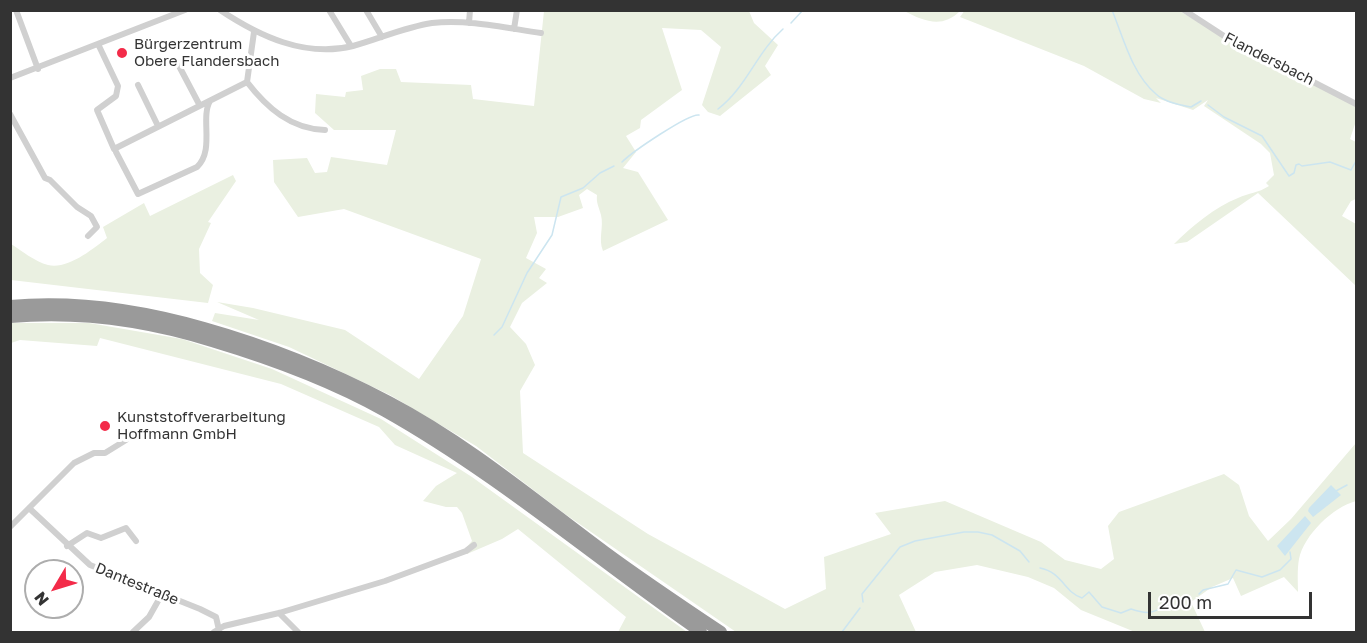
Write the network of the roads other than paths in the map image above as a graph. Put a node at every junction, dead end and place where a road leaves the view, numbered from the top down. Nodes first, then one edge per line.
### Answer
1 (16, 10) edge
2 (185, 10) edge
3 (220, 10) edge
4 (329, 10) edge
5 (366, 10) edge
6 (470, 10) edge
7 (517, 10) edge
8 (1184, 10) edge
9 (469, 22) junction
10 (514, 29) junction
11 (254, 32) junction
12 (541, 33) dead end
13 (382, 37) junction
14 (99, 46) junction
15 (351, 46) junction
16 (179, 66) dead end
17 (38, 69) junction
18 (10, 78) edge
19 (247, 82) junction
20 (138, 85) dead end
21 (211, 101) junction
22 (199, 104) junction
23 (1356, 104) edge
24 (10, 114) edge
25 (158, 126) junction
26 (325, 130) dead end
27 (115, 150) junction
28 (88, 236) dead end
29 (10, 306) edge
30 (10, 317) edge
31 (126, 440) dead end
32 (29, 508) junction
33 (11, 524) edge
34 (136, 541) dead end
35 (474, 545) dead end
36 (67, 546) junction
37 (162, 594) junction
38 (279, 613) junction
39 (218, 632) edge
40 (133, 633) edge
41 (298, 633) edge
42 (701, 633) edge
43 (721, 633) edge

1 - 17 street
2 - 14 street
3 - 11 street
4 - 15 street
5 - 13 street
6 - 9 street
7 - 10 street
8 - 23 street, Flandersbach
9 - 10 street
9 - 13 street
10 - 12 street
11 - 15 street
11 - 19 street
13 - 15 street
14 - 17 street
14 - 27 street
16 - 22 street
17 - 18 street
19 - 21 street
19 - 26 street
20 - 25 street
21 - 22 street
21 - 27 street
22 - 25 street
24 - 28 street
25 - 27 street
29 - 43 highway
30 - 42 highway
31 - 32 street
32 - 33 street
32 - 36 street, Dantestraße
34 - 36 street
35 - 38 street
36 - 37 street, Dantestraße
37 - 39 street, Dantestraße
37 - 40 street
38 - 39 street
38 - 41 street

